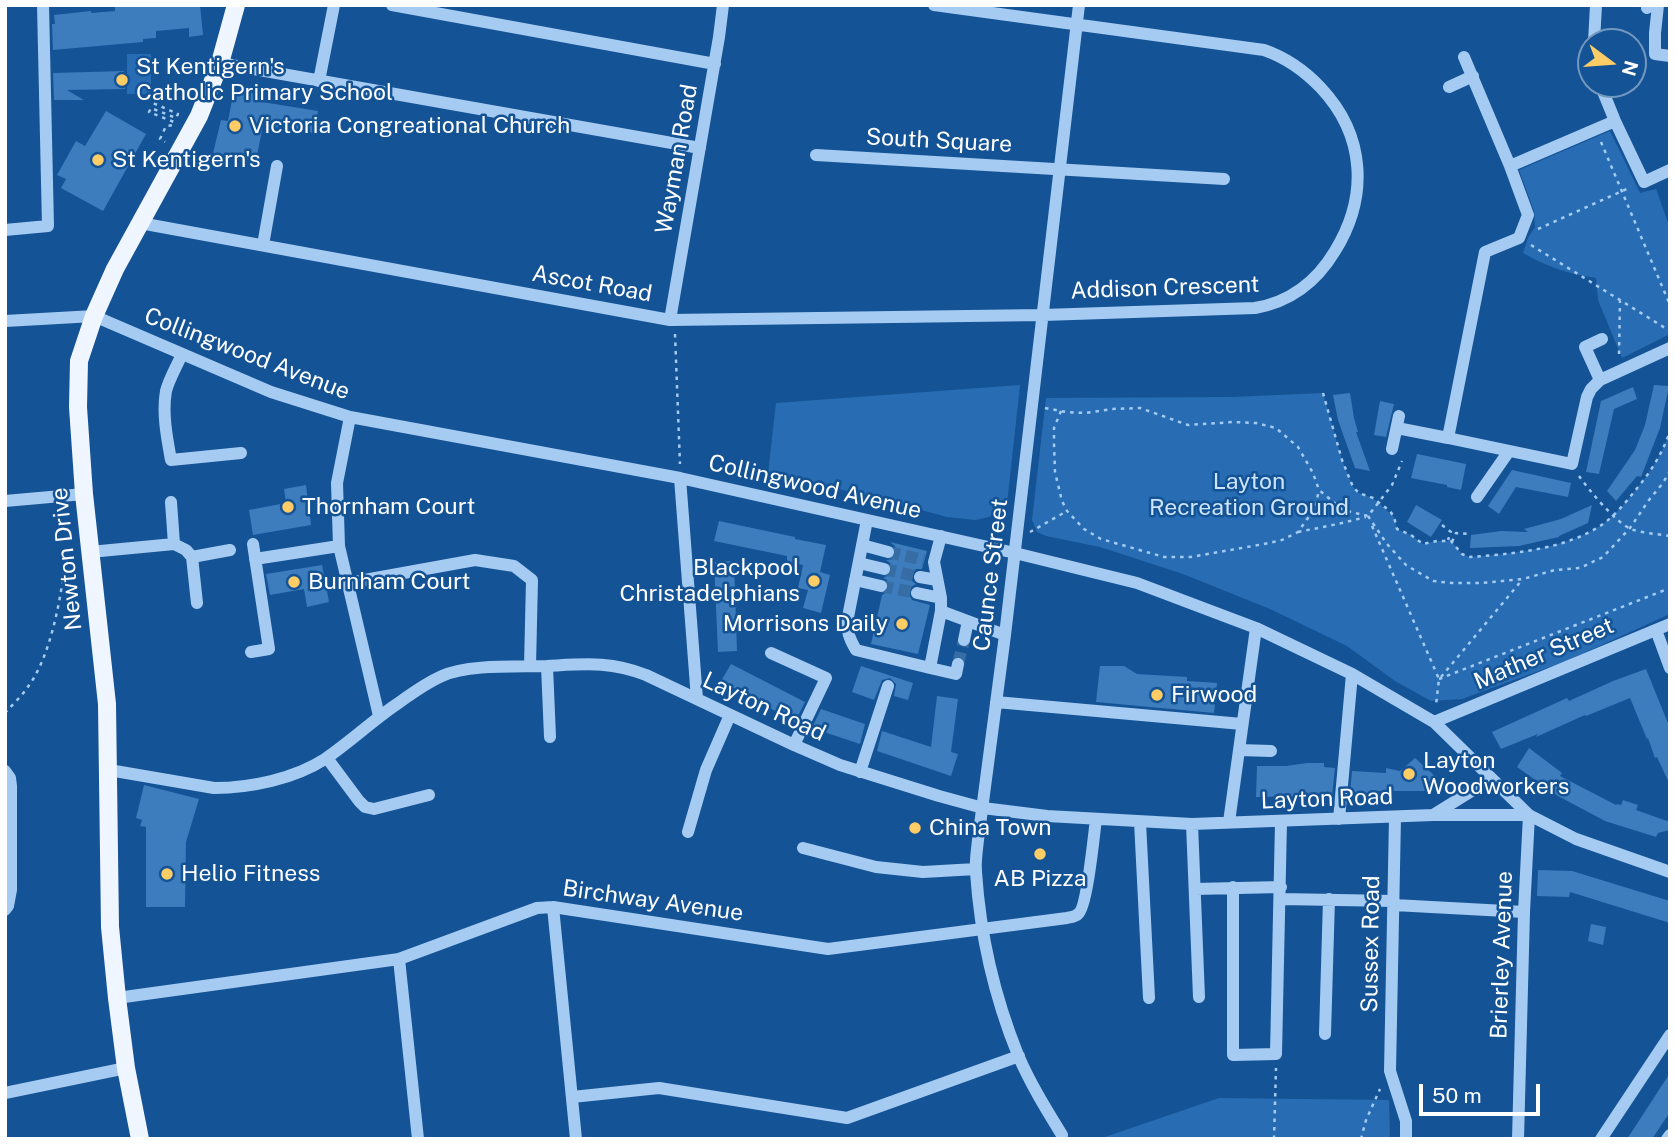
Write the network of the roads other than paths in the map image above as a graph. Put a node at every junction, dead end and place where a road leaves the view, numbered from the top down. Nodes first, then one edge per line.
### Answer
1 (43, 5) edge
2 (236, 5) edge
3 (334, 5) edge
4 (391, 5) edge
5 (723, 5) edge
6 (934, 5) edge
7 (1079, 5) edge
8 (1596, 5) edge
9 (1651, 6) edge
10 (1076, 24) junction
11 (1595, 28) edge
12 (1670, 56) edge
13 (1464, 57) dead end
14 (220, 63) junction
15 (715, 64) junction
16 (1473, 76) junction
17 (319, 81) junction
18 (1449, 87) dead end
19 (1606, 98) edge
20 (1615, 121) junction
21 (700, 148) junction
22 (816, 155) dead end
23 (277, 166) dead end
24 (1510, 166) junction
25 (1059, 169) junction
26 (1670, 170) edge
27 (1224, 179) dead end
28 (140, 223) junction
29 (5, 230) edge
30 (263, 245) junction
31 (1043, 314) junction
32 (93, 316) junction
33 (672, 320) junction
34 (5, 321) edge
35 (1602, 339) dead end
36 (1670, 348) edge
37 (182, 354) junction
38 (1600, 380) junction
39 (350, 417) junction
40 (1448, 439) junction
41 (1392, 449) dead end
42 (1509, 451) junction
43 (242, 453) dead end
44 (680, 478) junction
45 (84, 494) junction
46 (1476, 497) dead end
47 (5, 501) edge
48 (171, 502) dead end
49 (867, 520) junction
50 (941, 536) junction
51 (174, 544) junction
52 (253, 544) dead end
53 (862, 545) junction
54 (339, 546) junction
55 (1016, 547) junction
56 (90, 550) junction
57 (230, 550) dead end
58 (888, 552) tunnel mouth
59 (192, 556) junction
60 (255, 559) junction
61 (859, 563) junction
62 (884, 569) tunnel mouth
63 (920, 577) tunnel mouth
64 (855, 580) junction
65 (937, 580) junction
66 (348, 583) junction
67 (881, 586) tunnel mouth
68 (916, 593) tunnel mouth
69 (197, 603) dead end
70 (941, 604) junction
71 (968, 621) junction
72 (1670, 624) edge
73 (1256, 628) junction
74 (1656, 630) junction
75 (1005, 635) junction
76 (964, 640) tunnel mouth
77 (251, 652) dead end
78 (771, 653) dead end
79 (958, 664) dead end
80 (530, 666) junction
81 (547, 666) junction
82 (930, 668) junction
83 (1670, 668) edge
84 (1352, 674) junction
85 (888, 686) dead end
86 (697, 699) junction
87 (996, 702) junction
88 (730, 715) junction
89 (379, 716) junction
90 (1434, 722) junction
91 (1242, 724) junction
92 (550, 737) dead end
93 (794, 745) junction
94 (1239, 750) junction
95 (1271, 751) dead end
96 (327, 758) junction
97 (109, 770) junction
98 (5, 771) edge
99 (860, 772) junction
100 (1491, 779) junction
101 (429, 795) dead end
102 (983, 808) junction
103 (1433, 815) junction
104 (1529, 815) junction
105 (1395, 818) junction
106 (1096, 819) junction
107 (1339, 819) junction
108 (1140, 822) junction
109 (1230, 822) junction
110 (1281, 822) junction
111 (1192, 824) junction
112 (688, 832) dead end
113 (803, 848) dead end
114 (976, 869) junction
115 (1670, 873) edge
116 (1233, 887) junction
117 (1195, 889) junction
118 (1281, 893) junction
119 (1329, 900) junction
120 (1394, 903) junction
121 (553, 906) junction
122 (5, 910) edge
123 (1524, 912) junction
124 (983, 929) junction
125 (399, 959) junction
126 (117, 998) junction
127 (1149, 998) dead end
128 (1199, 998) dead end
129 (1325, 1034) dead end
130 (1670, 1035) edge
131 (1018, 1056) junction
132 (126, 1068) junction
133 (5, 1093) edge
134 (572, 1097) junction
135 (1062, 1135) dead end
136 (140, 1139) edge
137 (418, 1139) edge
138 (576, 1139) edge
139 (1406, 1139) edge
140 (1518, 1139) edge
141 (1601, 1139) edge

1 - 29 street
2 - 14 main road, Newton Drive
3 - 17 street
4 - 15 street
5 - 15 street, Wayman Road
6 - 10 street, Addison Crescent
7 - 10 street, Caunce Street
8 - 11 street
9 - 12 street
10 - 25 street, Caunce Street
10 - 31 street, Addison Crescent
13 - 16 street
14 - 17 street
14 - 28 main road, Newton Drive
15 - 21 street, Wayman Road
16 - 18 street
16 - 24 street
17 - 21 street
19 - 20 street
20 - 24 street
20 - 26 street
21 - 33 street, Wayman Road
22 - 25 street, South Square
23 - 30 street
24 - 40 street
25 - 27 street, South Square
25 - 31 street, Caunce Street
28 - 30 street, Ascot Road
28 - 32 main road, Newton Drive
30 - 33 street, Ascot Road
31 - 33 street, Ascot Road
31 - 55 street, Caunce Street
32 - 34 street
32 - 37 street, Collingwood Avenue
32 - 45 main road, Newton Drive
35 - 38 street
36 - 38 street
37 - 39 street, Collingwood Avenue
37 - 43 street
38 - 42 street
39 - 44 street, Collingwood Avenue
39 - 54 street
40 - 41 street
40 - 42 street
42 - 46 street
44 - 49 street, Collingwood Avenue
44 - 86 street
45 - 47 street
45 - 56 main road, Newton Drive
48 - 51 street
49 - 50 street, Collingwood Avenue
49 - 53 street
50 - 55 street, Collingwood Avenue
50 - 65 street
51 - 56 street
51 - 59 street
52 - 60 street
53 - 58 street
53 - 61 street
54 - 60 street
54 - 66 street
55 - 73 street, Collingwood Avenue
55 - 75 street, Caunce Street
56 - 97 main road, Newton Drive
57 - 59 street
59 - 69 street
60 - 77 street
61 - 62 street
61 - 64 street
63 - 65 street
64 - 67 street
64 - 82 street
65 - 70 street
66 - 80 street
66 - 89 street
68 - 70 street
70 - 71 street
70 - 82 street
71 - 75 street
71 - 76 street
72 - 74 street, Mather Street
73 - 84 street, Collingwood Avenue
73 - 91 street
74 - 83 street
74 - 90 street, Mather Street
75 - 87 street, Caunce Street
78 - 93 street
79 - 82 street
80 - 81 street, Layton Road
80 - 89 street, Layton Road
81 - 86 street, Layton Road
81 - 92 street
84 - 90 street, Collingwood Avenue
84 - 107 street
85 - 99 street
86 - 88 street, Layton Road
87 - 91 street
87 - 102 street, Caunce Street
88 - 93 street, Layton Road
88 - 112 street
89 - 96 street, Layton Road
90 - 100 street, Collingwood Avenue
91 - 94 street
93 - 99 street, Layton Road
94 - 95 street
94 - 109 street
96 - 97 street, Layton Road
96 - 101 street
97 - 126 main road, Newton Drive
98 - 122 street
99 - 102 street, Layton Road
100 - 103 street, Layton Road
100 - 104 street, Layton Road
102 - 106 street, Layton Road
102 - 114 street, Caunce Street
103 - 104 street, Layton Road
103 - 105 street, Layton Road
104 - 115 street, Layton Road
104 - 123 street, Brierley Avenue
105 - 107 street, Layton Road
105 - 120 street, Sussex Road
106 - 108 street, Layton Road
106 - 124 street, Birchway Avenue
107 - 110 street, Layton Road
108 - 111 street, Layton Road
108 - 127 street
109 - 110 street, Layton Road
109 - 111 street, Layton Road
110 - 118 street
111 - 117 street
113 - 114 street
114 - 124 street, Caunce Street
116 - 117 street
116 - 118 street
116 - 118 street
117 - 128 street
118 - 119 street
119 - 120 street
119 - 129 street
120 - 123 street
120 - 139 street, Sussex Road
121 - 124 street, Birchway Avenue
121 - 125 street, Birchway Avenue
121 - 134 street
123 - 140 street, Brierley Avenue
124 - 131 street, Caunce Street
125 - 126 street, Birchway Avenue
125 - 137 street
126 - 132 main road, Newton Drive
130 - 141 street
131 - 134 street
131 - 135 street, Caunce Street
132 - 133 street
132 - 136 main road, Newton Drive
134 - 138 street

